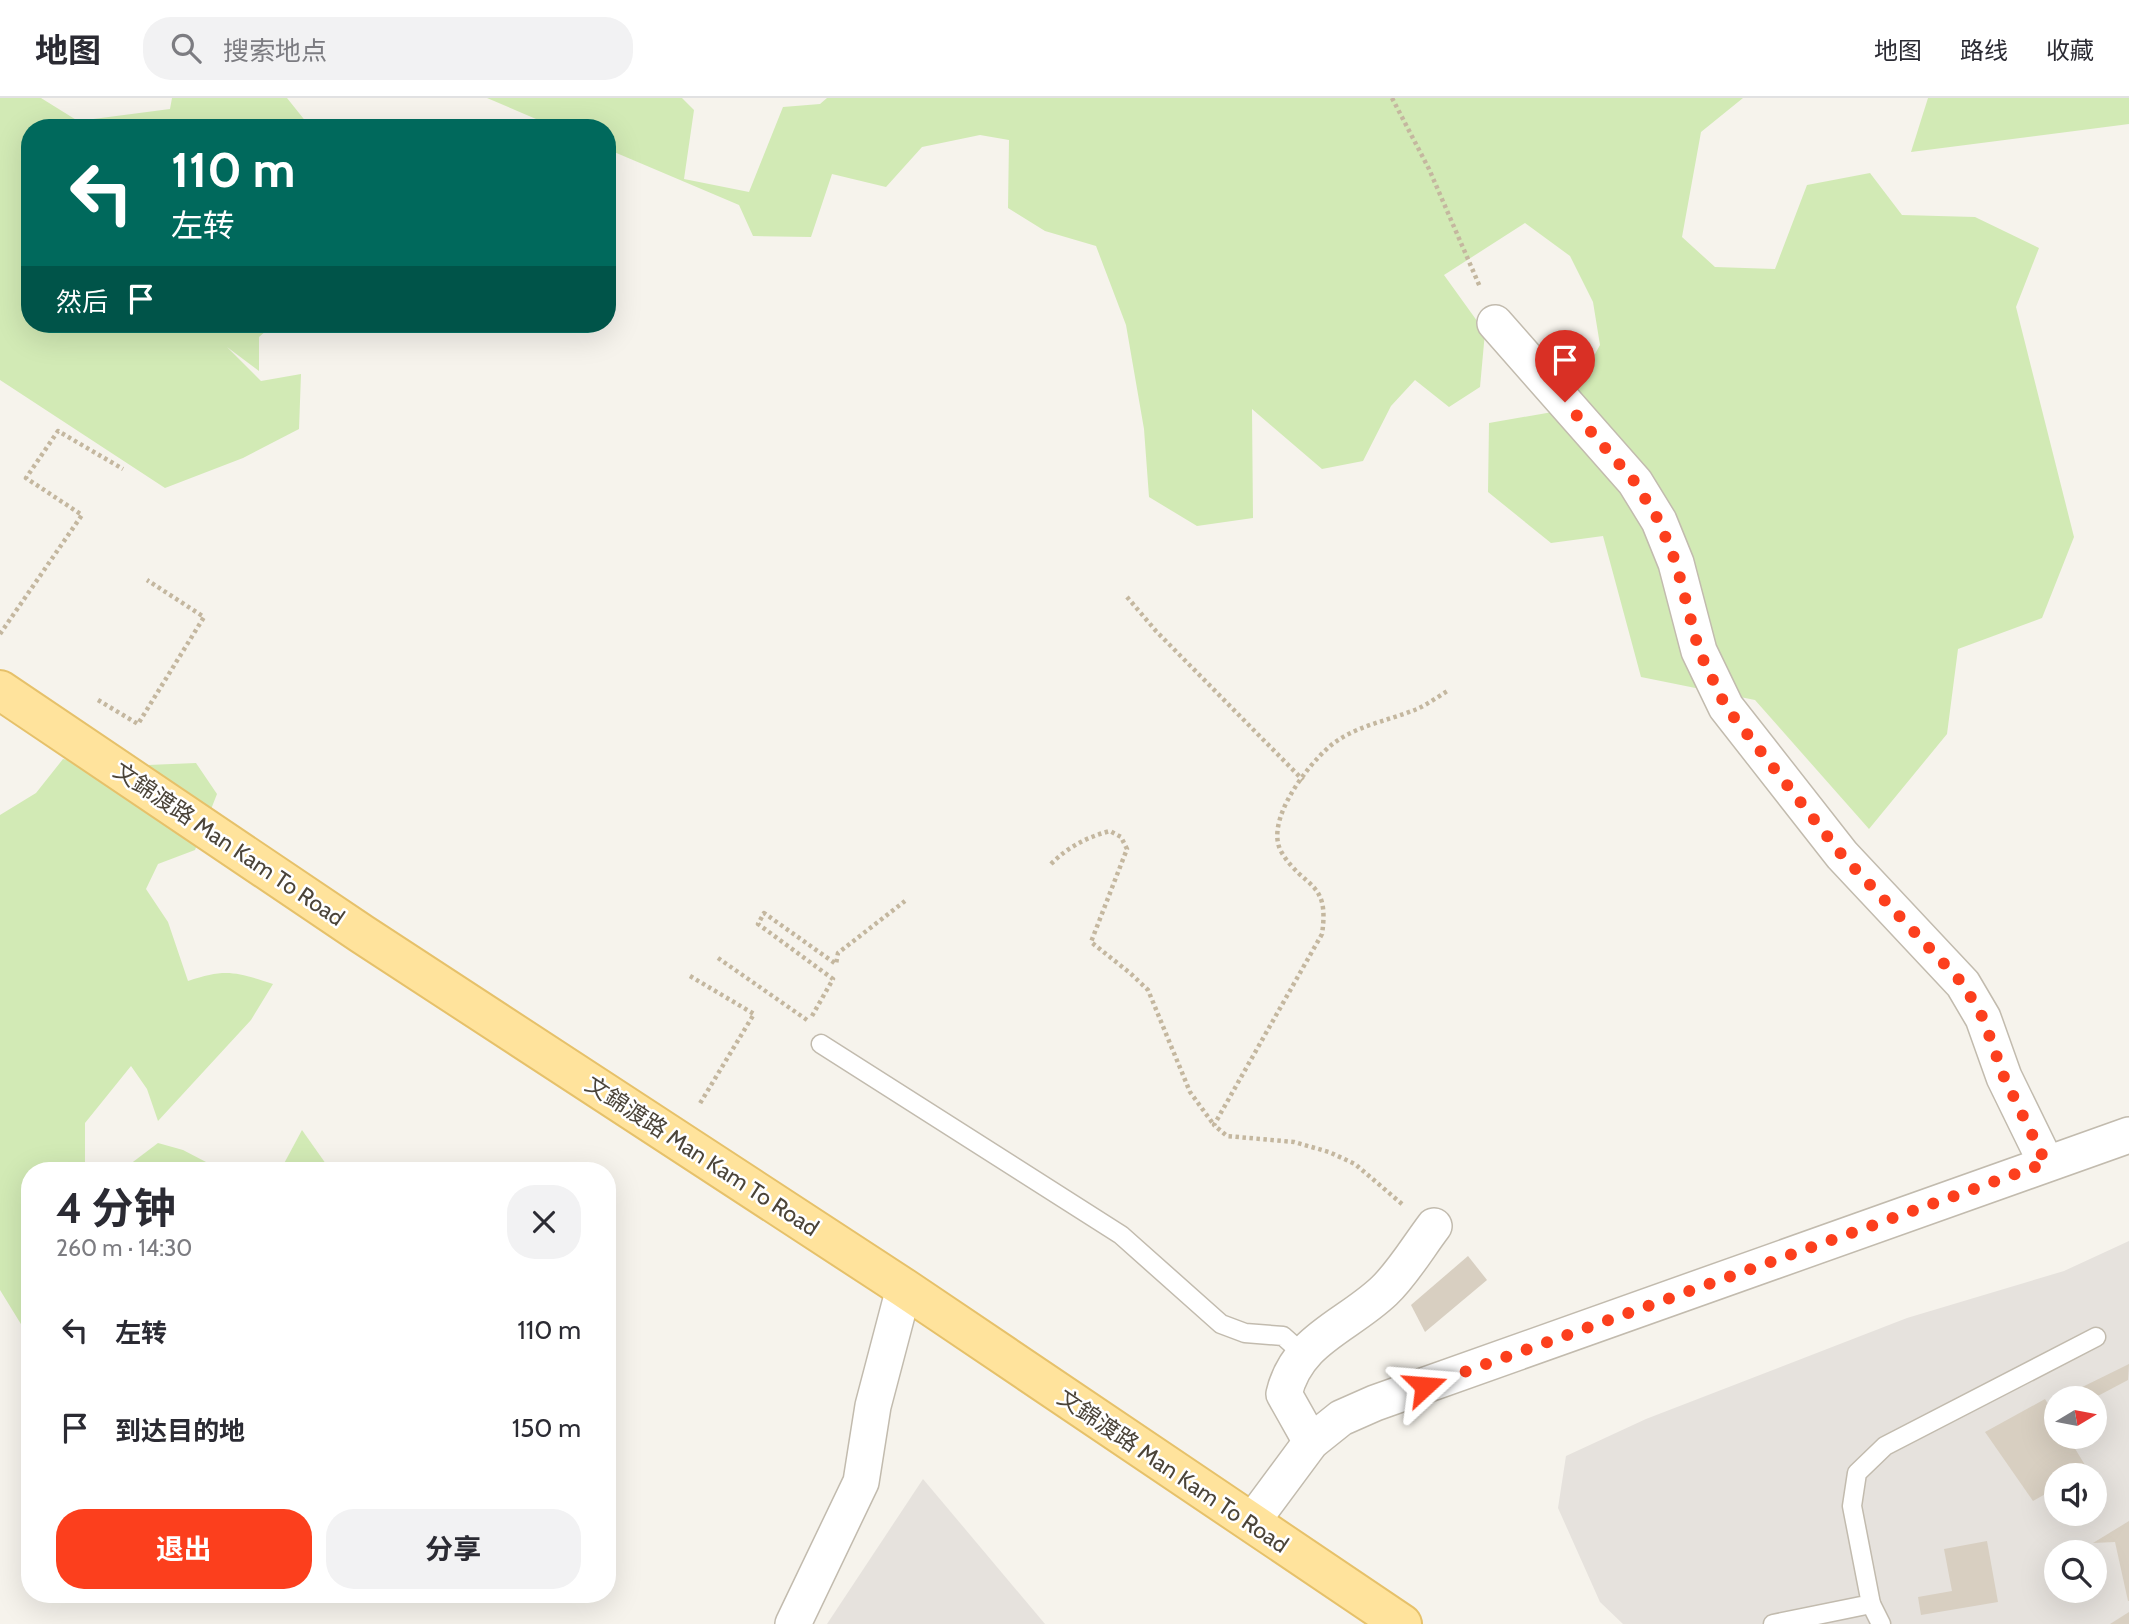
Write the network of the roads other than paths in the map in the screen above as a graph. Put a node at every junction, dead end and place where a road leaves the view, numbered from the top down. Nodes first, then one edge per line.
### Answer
1 (1495, 323) road end
2 (0, 690) edge
3 (821, 1044) dead end
4 (2129, 1135) edge
5 (2046, 1163) junction
6 (1434, 1226) road end
7 (904, 1288) junction
8 (2096, 1337) dead end
9 (1302, 1353) junction
10 (1311, 1441) junction
11 (1251, 1523) junction
12 (1871, 1604) junction
13 (793, 1624) edge
14 (1402, 1624) edge
15 (1773, 1624) edge
16 (1881, 1624) edge

1 - 5 street
2 - 7 main road, 文錦渡路 Man Kam To Road
3 - 9 lane
4 - 5 street
5 - 10 street
6 - 9 street
7 - 11 main road, 文錦渡路 Man Kam To Road
7 - 13 street
8 - 12 lane
9 - 10 street
10 - 11 street
11 - 14 main road, 文錦渡路 Man Kam To Road
12 - 15 lane
12 - 16 lane

